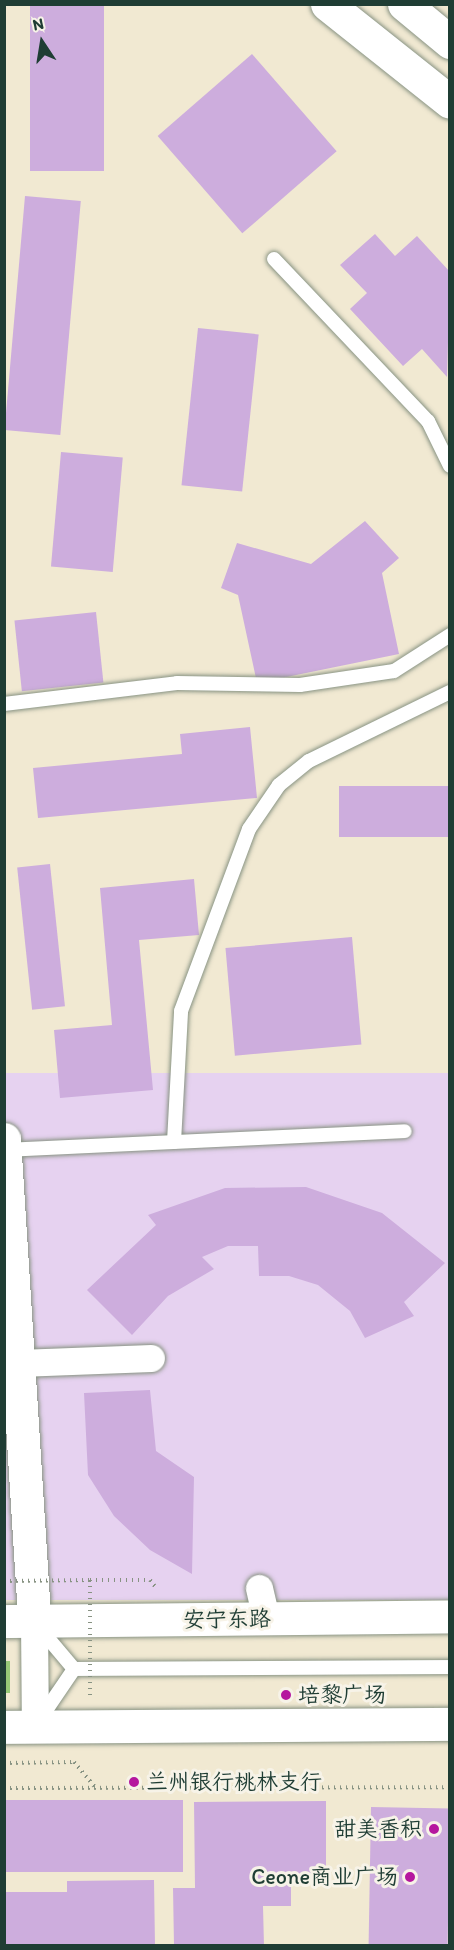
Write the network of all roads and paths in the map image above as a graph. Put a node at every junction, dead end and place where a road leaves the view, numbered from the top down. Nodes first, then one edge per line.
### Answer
1 (327, 4) edge
2 (404, 4) edge
3 (450, 42) edge
4 (450, 102) edge
5 (274, 259) dead end
6 (450, 466) edge
7 (450, 635) edge
8 (450, 692) edge
9 (4, 704) edge
10 (405, 1131) dead end
11 (174, 1142) junction
12 (5, 1144) edge
13 (9, 1265) edge
14 (151, 1358) dead end
15 (19, 1363) junction
16 (90, 1580) junction
17 (150, 1580) dead end
18 (4, 1581) edge
19 (446, 1612) edge
20 (19, 1621) edge
21 (450, 1667) edge
22 (74, 1669) junction
23 (90, 1698) dead end
24 (450, 1724) edge
25 (20, 1727) edge
26 (4, 1763) edge
27 (450, 1787) edge
28 (4, 1788) edge
29 (96, 1788) junction

1 - 4 main road
2 - 3 main road
5 - 6 lane
7 - 9 lane
8 - 11 lane
10 - 11 lane
11 - 12 lane
12 - 13 main road
13 - 15 main road
14 - 15 street
15 - 20 main road
16 - 17 path
16 - 18 path, bridge
16 - 23 path, bridge
19 - 20 main road, 安宁东路
20 - 22 lane
20 - 25 street
21 - 22 lane
22 - 25 lane
24 - 25 main road
26 - 29 path
27 - 29 path
28 - 29 path

